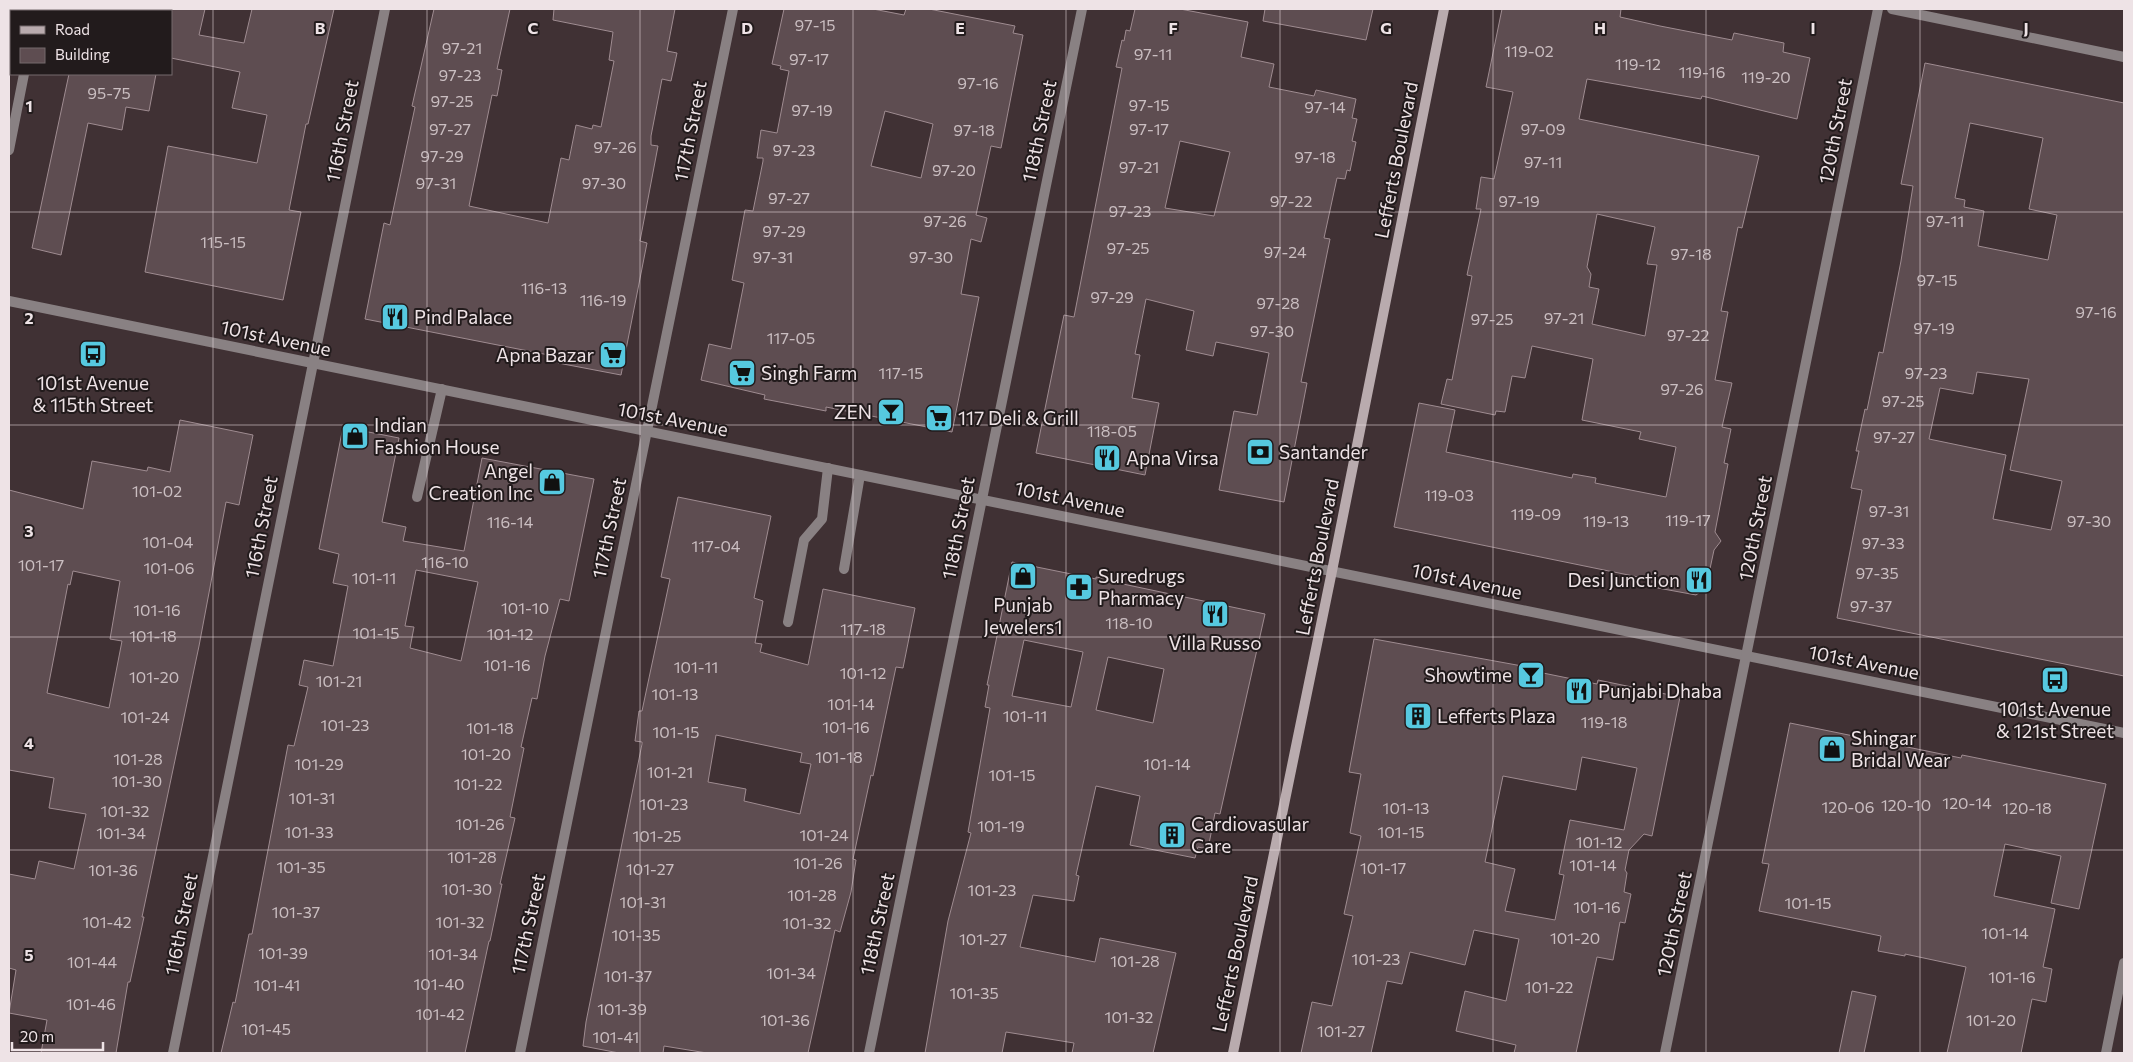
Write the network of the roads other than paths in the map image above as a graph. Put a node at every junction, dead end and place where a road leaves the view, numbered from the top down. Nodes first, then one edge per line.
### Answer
1 (384, 9) edge
2 (733, 9) edge
3 (1082, 9) edge
4 (1444, 9) edge
5 (1878, 9) edge
6 (1892, 9) edge
7 (2124, 57) edge
8 (24, 75) edge
9 (9, 150) edge
10 (9, 301) edge
11 (313, 363) junction
12 (442, 389) junction
13 (647, 431) junction
14 (828, 468) junction
15 (860, 475) junction
16 (417, 497) dead end
17 (982, 499) junction
18 (844, 569) dead end
19 (1332, 571) junction
20 (788, 622) dead end
21 (1746, 656) junction
22 (2124, 733) edge
23 (2124, 963) edge
24 (173, 1053) edge
25 (520, 1053) edge
26 (869, 1053) edge
27 (1233, 1053) edge
28 (1665, 1053) edge
29 (2106, 1053) edge

1 - 11 street, 116th Street
2 - 13 street, 117th Street
3 - 17 street, 118th Street
4 - 19 street, Lefferts Boulevard
5 - 21 street, 120th Street
6 - 7 street
8 - 9 street
10 - 11 street, 101st Avenue
11 - 12 street, 101st Avenue
11 - 24 street, 116th Street
12 - 13 street, 101st Avenue
12 - 16 street
13 - 14 street, 101st Avenue
13 - 25 street, 117th Street
14 - 15 street, 101st Avenue
14 - 20 street
15 - 17 street, 101st Avenue
15 - 18 street
17 - 19 street, 101st Avenue
17 - 26 street, 118th Street
19 - 21 street, 101st Avenue
19 - 27 street, Lefferts Boulevard
21 - 22 street, 101st Avenue
21 - 28 street, 120th Street
23 - 29 street

